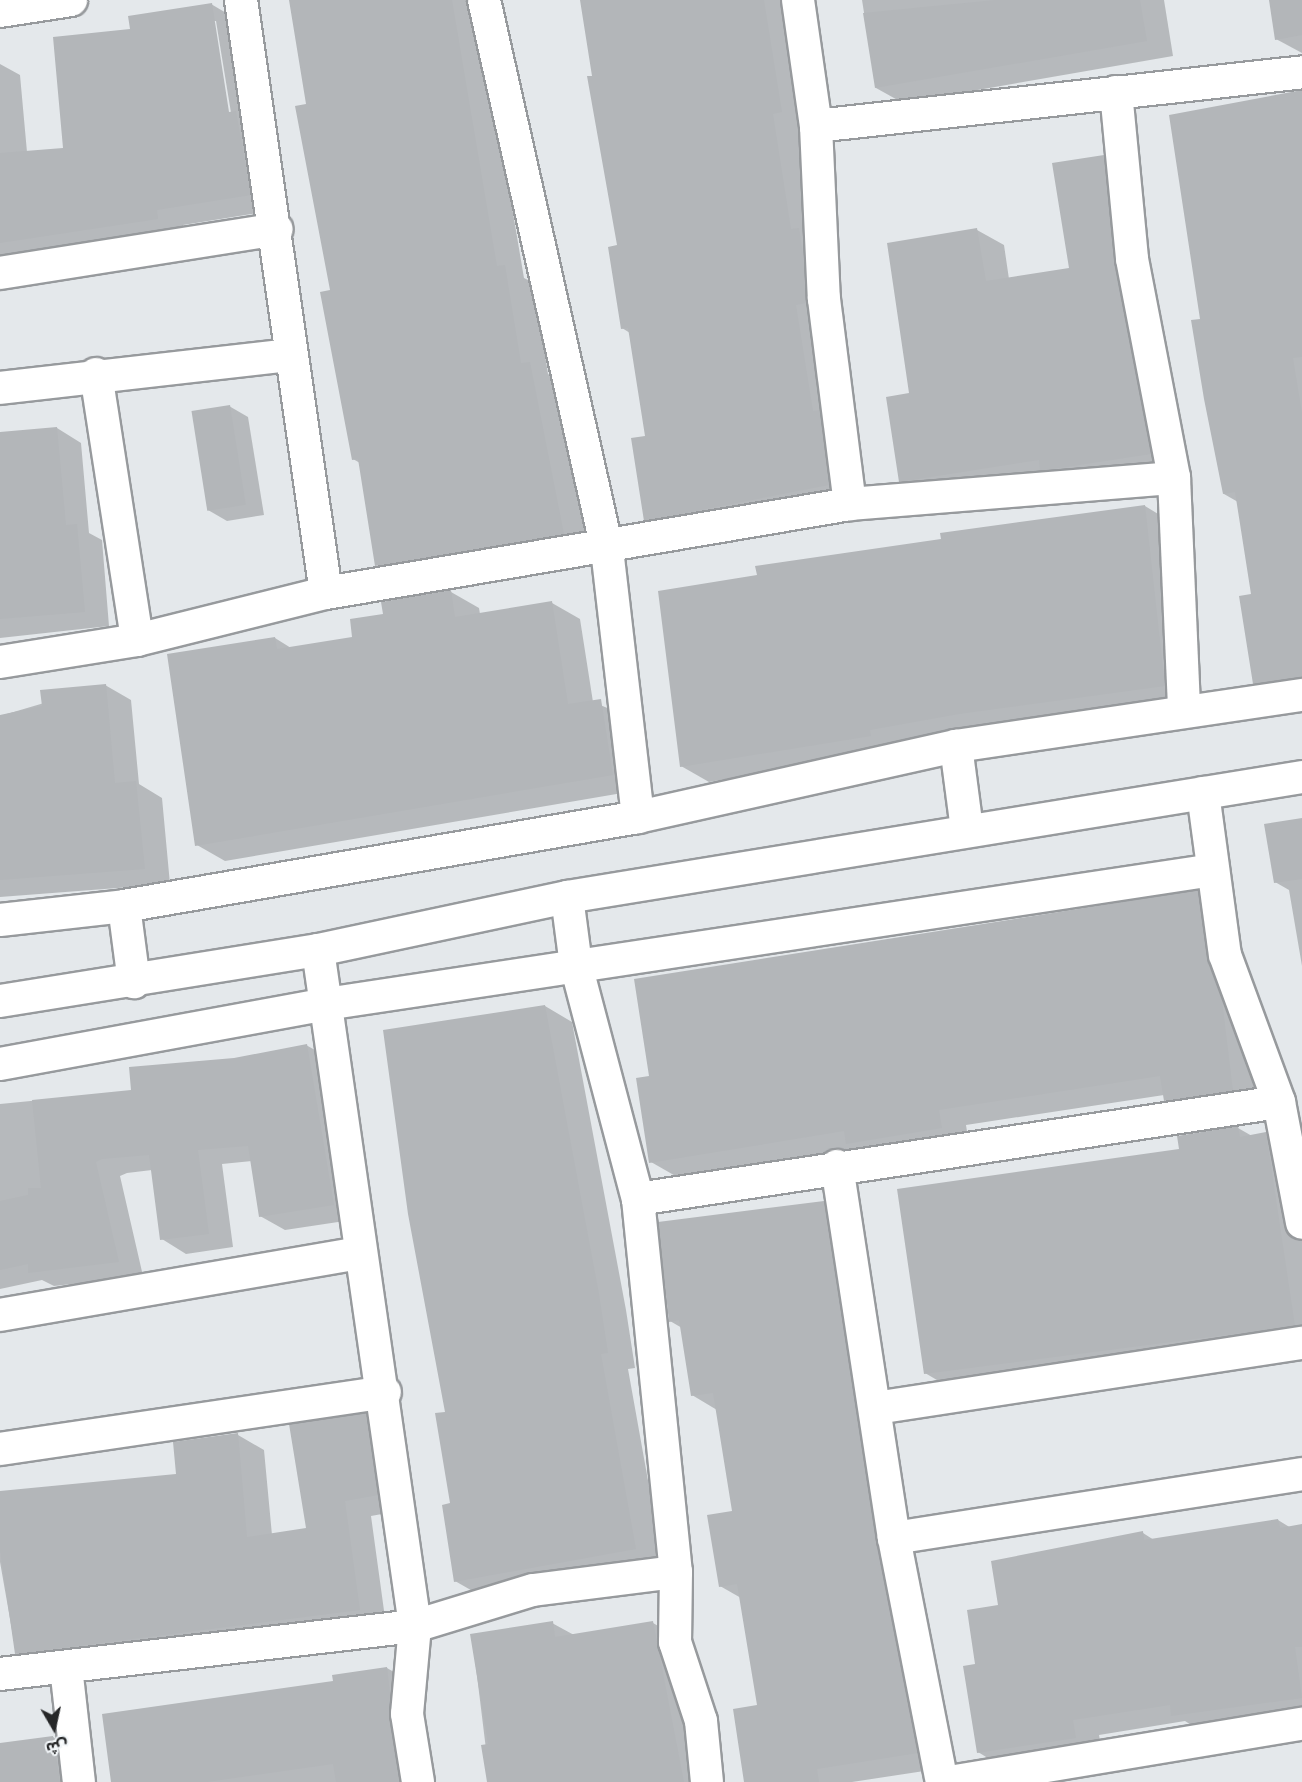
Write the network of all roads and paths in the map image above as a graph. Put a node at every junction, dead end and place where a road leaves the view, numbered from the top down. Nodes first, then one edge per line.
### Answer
1 (71, 0) edge
2 (242, 0) edge
3 (484, 0) edge
4 (798, 0) edge
5 (0, 11) edge
6 (1302, 72) edge
7 (1116, 92) junction
8 (816, 126) junction
9 (277, 229) junction
10 (0, 273) edge
11 (288, 355) junction
12 (96, 374) junction
13 (0, 388) edge
14 (1174, 478) junction
15 (850, 504) junction
16 (607, 549) junction
17 (326, 593) junction
18 (137, 640) junction
19 (0, 662) edge
20 (1302, 694) edge
21 (1184, 710) junction
22 (956, 746) junction
23 (1302, 777) edge
24 (1203, 793) junction
25 (638, 818) junction
26 (968, 829) junction
27 (1213, 870) junction
28 (567, 897) junction
29 (124, 906) junction
30 (0, 920) edge
31 (318, 950) junction
32 (576, 964) junction
33 (134, 982) junction
34 (0, 1001) edge
35 (326, 1004) junction
36 (0, 1064) edge
37 (1279, 1102) junction
38 (837, 1166) junction
39 (638, 1199) junction
40 (1302, 1223) edge
41 (360, 1253) junction
42 (0, 1316) edge
43 (1302, 1343) edge
44 (384, 1392) junction
45 (876, 1408) junction
46 (0, 1449) edge
47 (1302, 1474) edge
48 (894, 1538) junction
49 (676, 1572) junction
50 (415, 1626) junction
51 (66, 1667) junction
52 (0, 1674) edge
53 (1302, 1724) edge
54 (1075, 1772) edge
55 (80, 1782) edge
56 (418, 1782) edge
57 (707, 1782) edge
58 (942, 1782) edge
59 (950, 1782) edge

1 - 5 street
2 - 9 street
3 - 16 street
4 - 8 street
6 - 7 street
7 - 8 street
7 - 14 street
8 - 15 street
9 - 10 street
9 - 11 street
11 - 12 street
11 - 17 street
12 - 13 street
12 - 18 street
14 - 15 street
14 - 21 street
15 - 16 street
16 - 17 street
16 - 25 street
17 - 18 street
18 - 19 street
20 - 21 street
21 - 22 street
22 - 25 street
22 - 26 street
23 - 24 street
24 - 26 street
24 - 27 street
25 - 29 street
26 - 28 street
27 - 32 street
27 - 37 street
28 - 31 street
28 - 32 street
29 - 30 street
29 - 33 street
31 - 33 street
31 - 35 street
32 - 35 street
32 - 39 street
33 - 34 street
35 - 36 street
35 - 41 street
37 - 38 street
37 - 40 street
38 - 39 street
38 - 45 street
39 - 49 street
41 - 42 street
41 - 44 street
43 - 45 street
44 - 46 street
44 - 50 street
45 - 48 street
47 - 48 street
48 - 58 street
49 - 50 street
49 - 57 street
50 - 51 street
50 - 56 street
51 - 52 street
51 - 55 street
53 - 54 street
54 - 59 street

